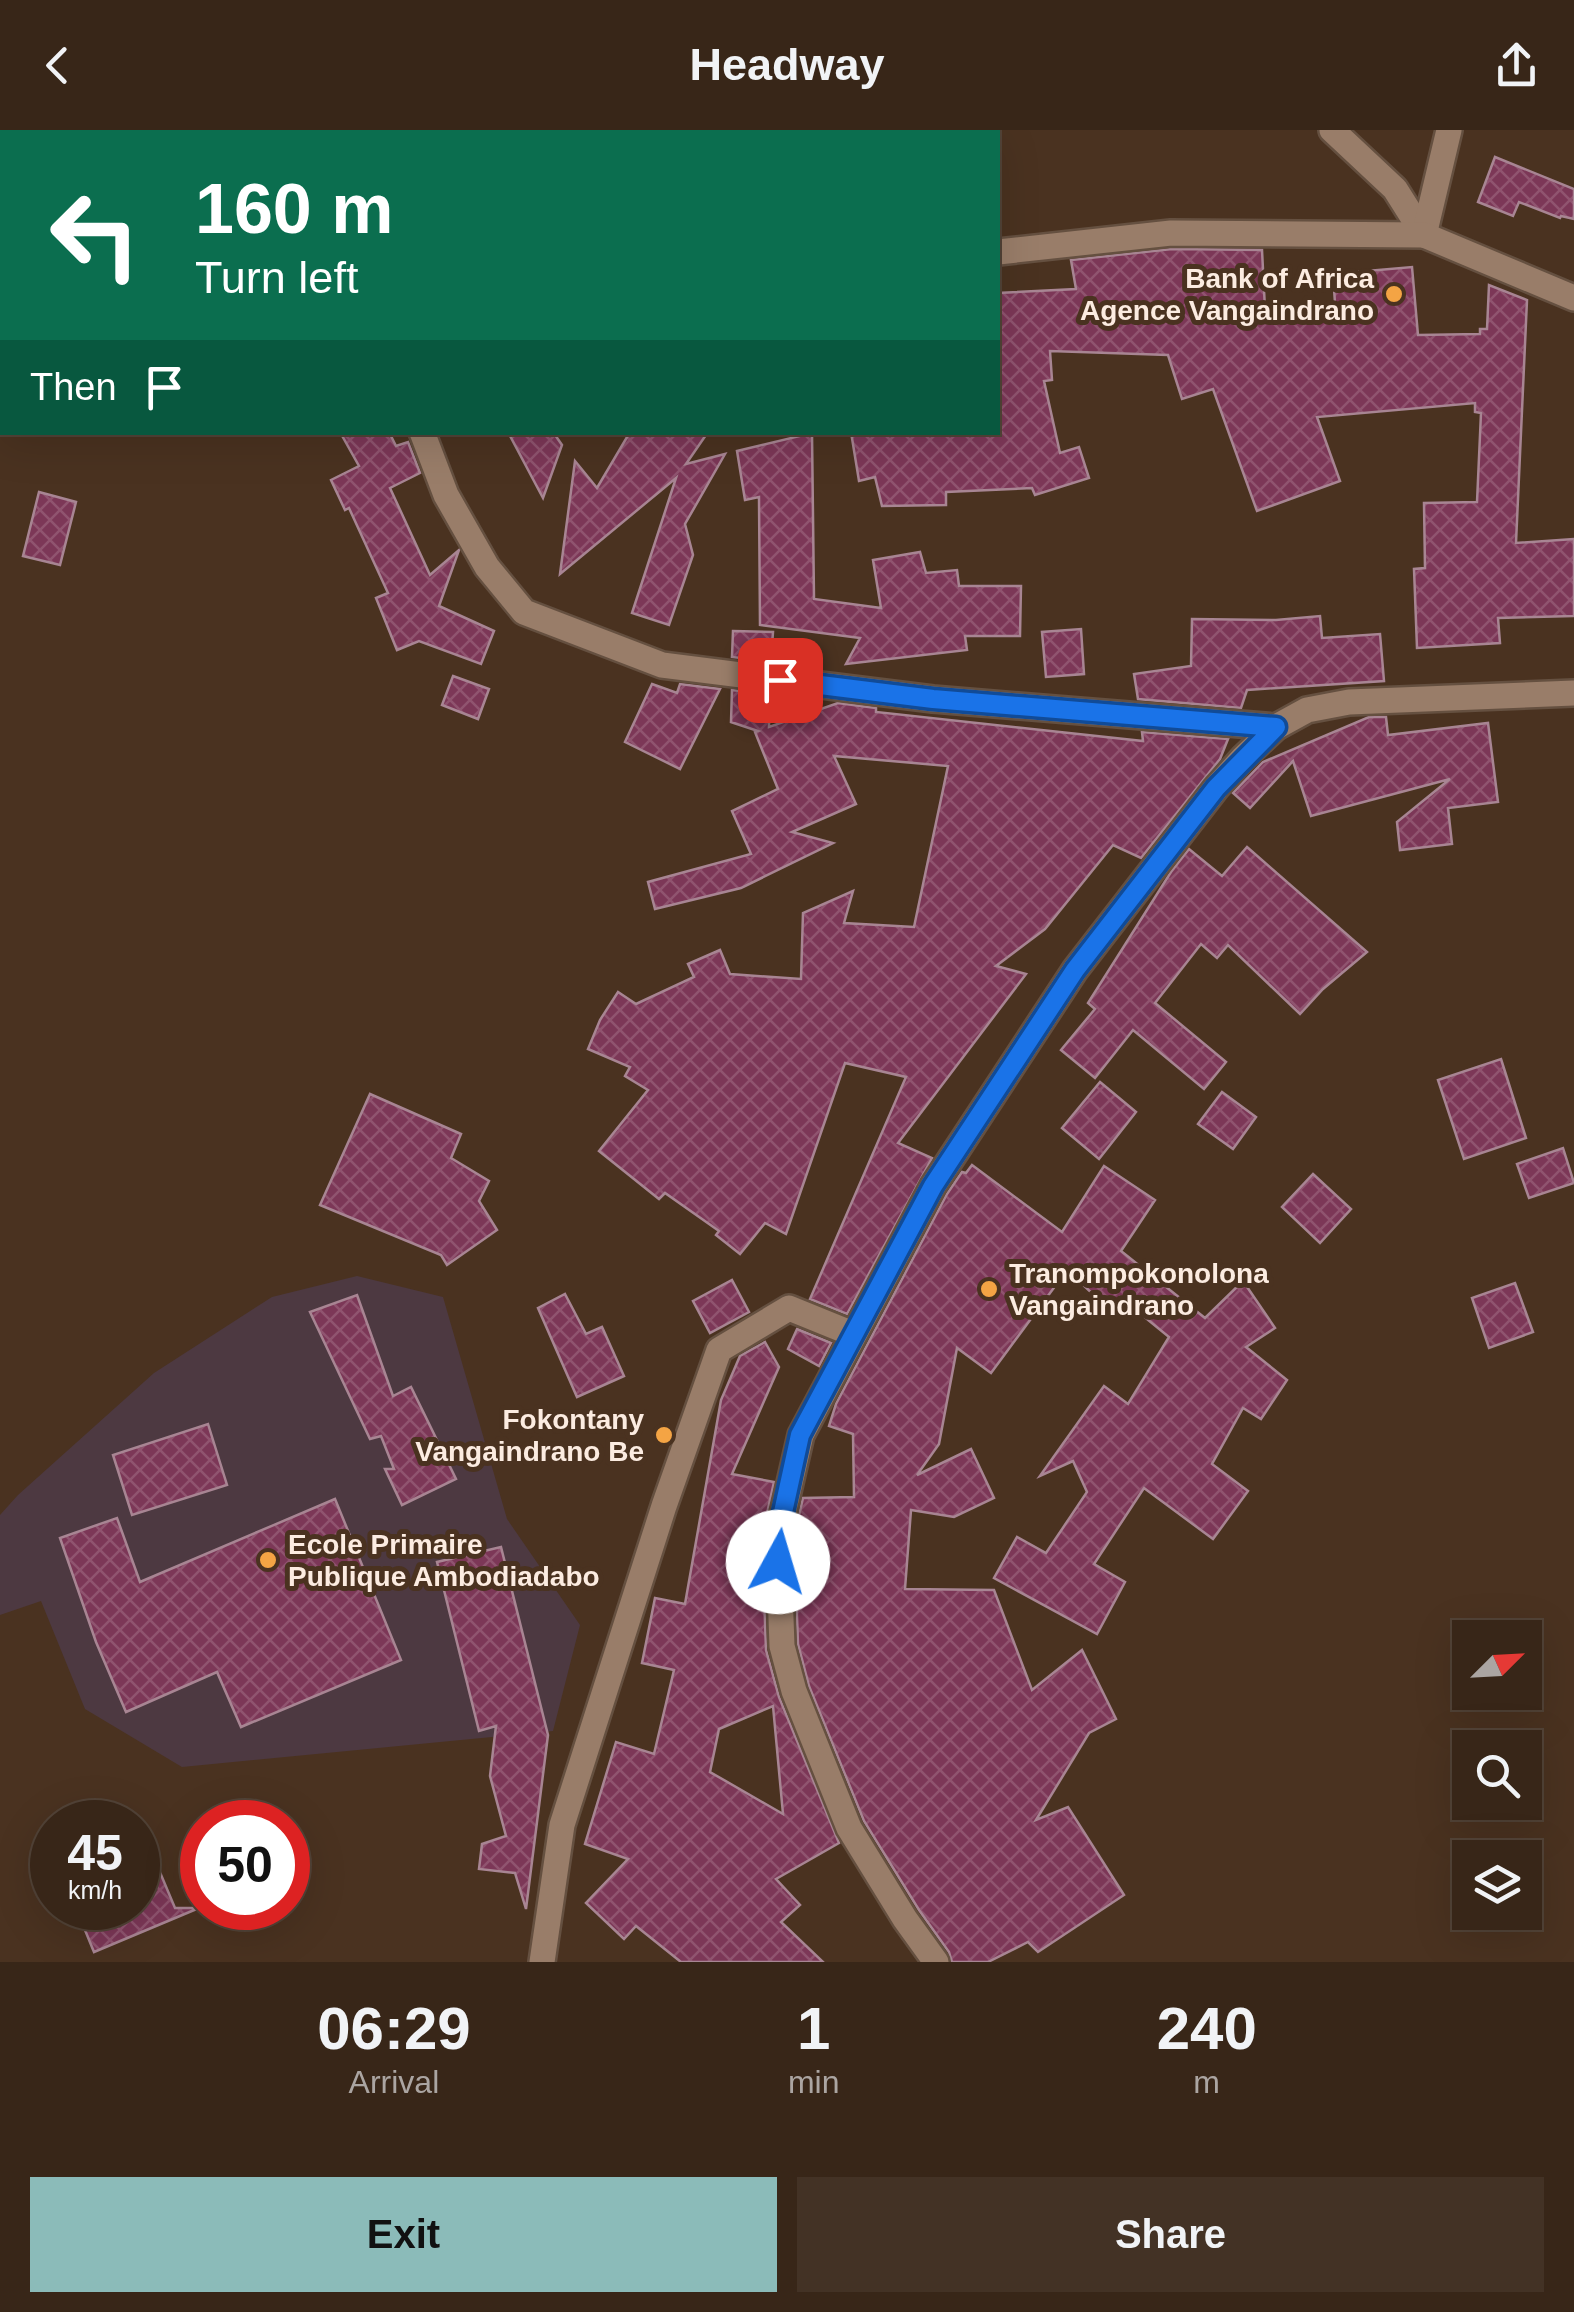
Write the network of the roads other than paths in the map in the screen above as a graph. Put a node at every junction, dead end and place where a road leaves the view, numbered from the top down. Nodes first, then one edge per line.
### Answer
1 (1332, 130) edge
2 (1449, 130) edge
3 (1424, 235) junction
4 (1000, 252) edge
5 (1574, 298) edge
6 (423, 435) edge
7 (1574, 693) edge
8 (1276, 727) junction
9 (853, 1334) junction
10 (542, 1962) edge
11 (936, 1962) edge

1 - 3 street
2 - 3 street
3 - 4 street
3 - 5 street
6 - 8 street
7 - 8 street
8 - 9 street
9 - 10 street
9 - 11 street

